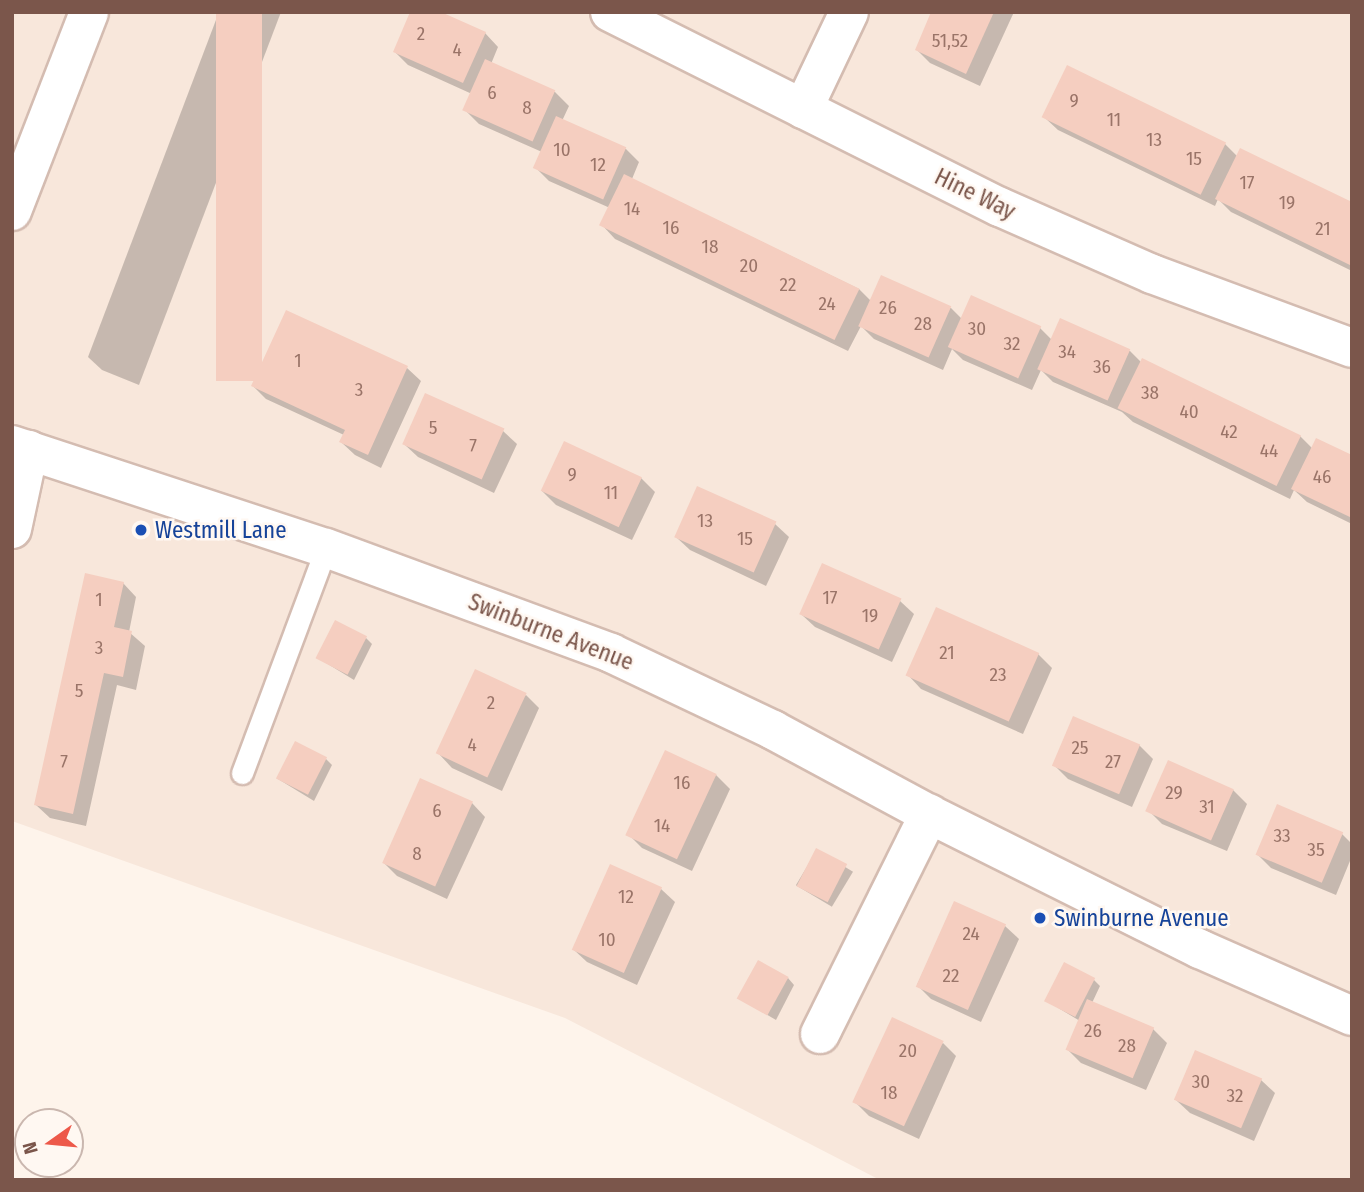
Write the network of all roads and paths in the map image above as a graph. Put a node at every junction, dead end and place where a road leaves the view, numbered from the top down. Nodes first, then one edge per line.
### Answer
1 (89, 12) edge
2 (610, 12) edge
3 (849, 12) edge
4 (803, 109) junction
5 (12, 211) edge
6 (1352, 348) edge
7 (21, 447) edge
8 (12, 529) edge
9 (327, 548) junction
10 (242, 773) dead end
11 (929, 814) junction
12 (1352, 1016) edge
13 (820, 1034) dead end

1 - 5 street
2 - 4 street, Hine Way
3 - 4 street
4 - 6 street, Hine Way
7 - 8 street
7 - 9 street, Swinburne Avenue
9 - 10 lane
9 - 11 street, Swinburne Avenue
11 - 12 street, Swinburne Avenue
11 - 13 street

